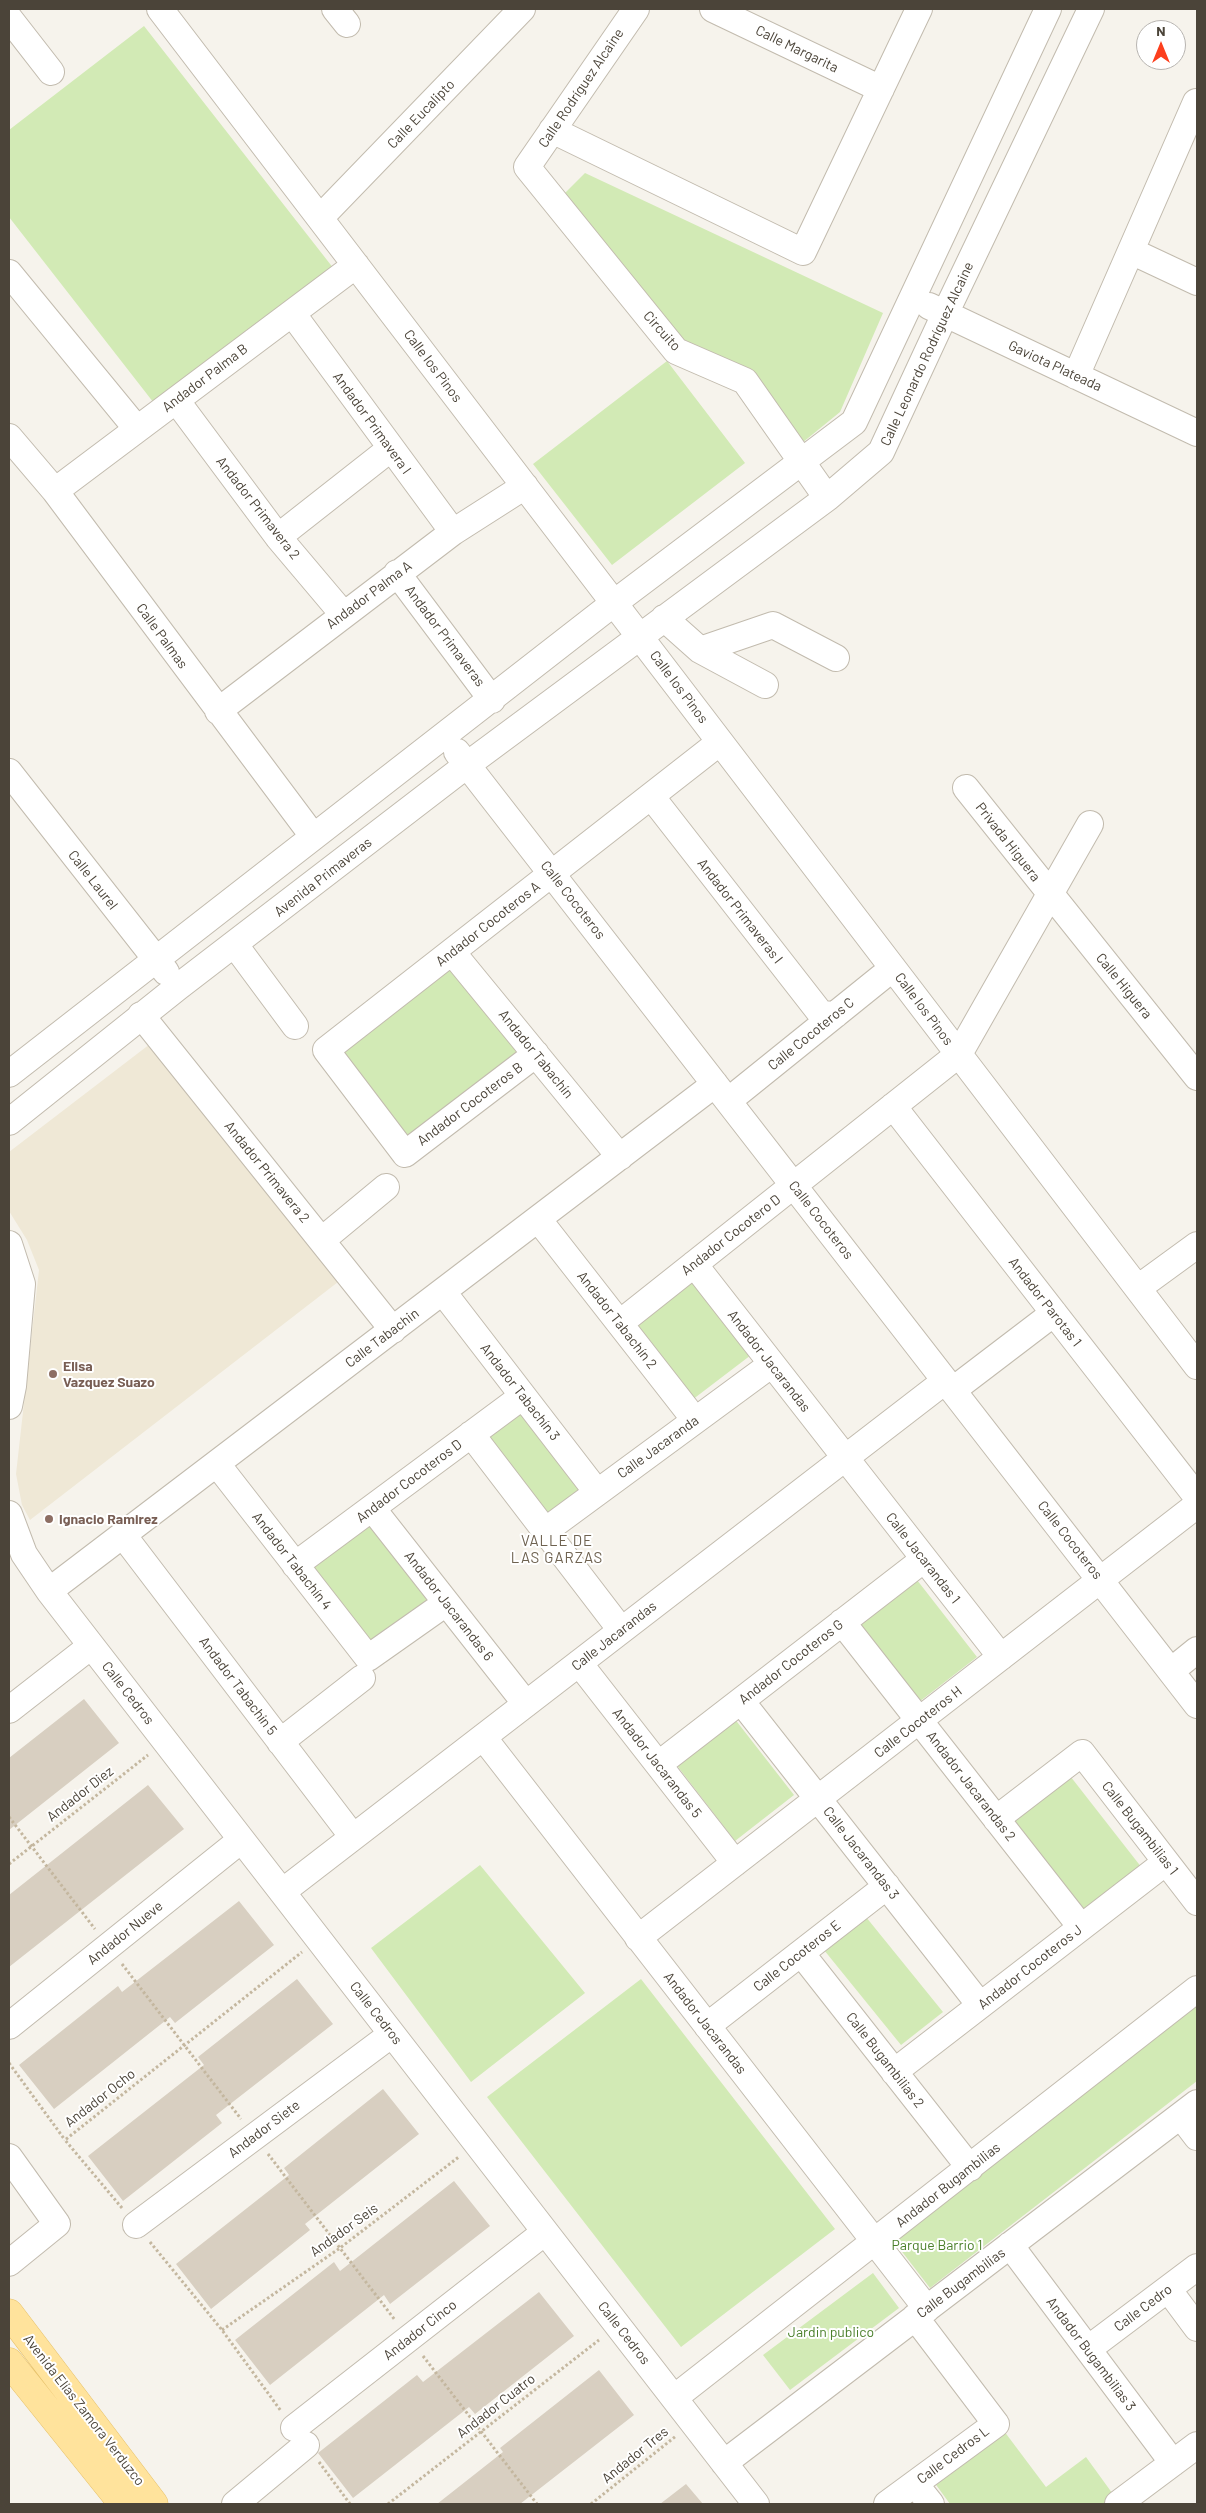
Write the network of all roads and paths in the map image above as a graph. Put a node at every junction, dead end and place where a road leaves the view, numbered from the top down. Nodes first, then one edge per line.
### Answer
1 (160, 9) edge
2 (636, 9) edge
3 (714, 9) edge
4 (919, 9) edge
5 (1048, 9) edge
6 (1091, 9) edge
7 (520, 10) edge
8 (9, 18) edge
9 (51, 72) dead end
10 (881, 89) junction
11 (1196, 102) edge
12 (552, 130) junction
13 (1190, 138) edge
14 (527, 167) joint
15 (320, 218) junction
16 (1131, 252) junction
17 (356, 265) junction
18 (9, 273) edge
19 (1197, 282) edge
20 (912, 299) junction
21 (292, 313) junction
22 (945, 314) junction
23 (1076, 376) junction
24 (176, 400) junction
25 (137, 429) junction
26 (1197, 433) edge
27 (9, 437) edge
28 (390, 449) junction
29 (802, 462) junction
30 (525, 486) junction
31 (55, 491) junction
32 (827, 498) junction
33 (453, 532) junction
34 (278, 537) junction
35 (397, 573) junction
36 (614, 603) junction
37 (343, 614) junction
38 (664, 618) junction
39 (640, 636) junction
40 (700, 650) junction
41 (836, 658) dead end
42 (765, 685) dead end
43 (492, 700) junction
44 (218, 711) junction
45 (445, 736) junction
46 (720, 742) junction
47 (467, 765) junction
48 (9, 772) edge
49 (966, 788) dead end
50 (650, 796) junction
51 (1090, 824) dead end
52 (313, 836) junction
53 (552, 874) junction
54 (1051, 895) junction
55 (235, 945) junction
56 (452, 952) junction
57 (155, 959) junction
58 (893, 968) junction
59 (178, 987) junction
60 (835, 1015) junction
61 (141, 1016) junction
62 (295, 1026) dead end
63 (536, 1054) junction
64 (959, 1054) junction
65 (9, 1074) edge
66 (1197, 1077) edge
67 (722, 1092) junction
68 (892, 1106) junction
69 (9, 1122) edge
70 (405, 1154) joint
71 (620, 1157) junction
72 (794, 1185) junction
73 (386, 1187) dead end
74 (538, 1219) junction
75 (322, 1240) junction
76 (9, 1244) edge
77 (1197, 1245) edge
78 (694, 1264) junction
79 (1138, 1288) junction
80 (443, 1292) junction
81 (1054, 1313) junction
82 (620, 1323) junction
83 (393, 1330) junction
84 (772, 1364) junction
85 (1197, 1366) edge
86 (949, 1385) junction
87 (10, 1393) edge
88 (523, 1396) junction
89 (695, 1420) junction
90 (472, 1434) junction
91 (844, 1459) junction
92 (216, 1464) junction
93 (597, 1492) junction
94 (1197, 1497) edge
95 (1197, 1505) edge
96 (372, 1508) junction
97 (9, 1514) edge
98 (545, 1531) junction
99 (123, 1535) junction
100 (16, 1560) edge
101 (924, 1560) junction
102 (295, 1565) junction
103 (1101, 1580) junction
104 (49, 1591) junction
105 (446, 1603) junction
106 (842, 1622) junction
107 (622, 1630) junction
108 (91, 1646) junction
109 (1197, 1650) edge
110 (1001, 1657) junction
111 (579, 1663) junction
112 (365, 1668) junction
113 (1171, 1671) junction
114 (741, 1701) junction
115 (526, 1704) junction
116 (1197, 1705) edge
117 (9, 1710) edge
118 (919, 1720) junction
119 (483, 1737) junction
120 (166, 1742) junction
121 (280, 1742) junction
122 (659, 1764) junction
123 (818, 1799) junction
124 (9, 1816) edge
125 (996, 1819) junction
126 (353, 1838) junction
127 (241, 1840) junction
128 (31, 1846) junction
129 (1166, 1862) junction
130 (735, 1863) junction
131 (9, 1864) edge
132 (887, 1886) junction
133 (282, 1892) junction
134 (1197, 1902) edge
135 (1081, 1927) junction
136 (638, 1938) junction
137 (318, 1939) junction
138 (108, 1946) junction
139 (801, 1952) junction
140 (1197, 1988) edge
141 (980, 2006) junction
142 (9, 2026) edge
143 (707, 2026) junction
144 (392, 2034) junction
145 (184, 2045) junction
146 (9, 2063) edge
147 (894, 2072) junction
148 (1189, 2109) edge
149 (254, 2136) junction
150 (1197, 2137) edge
151 (65, 2140) junction
152 (477, 2144) junction
153 (9, 2157) edge
154 (970, 2168) junction
155 (136, 2225) junction
156 (545, 2232) junction
157 (875, 2242) junction
158 (1010, 2245) junction
159 (340, 2248) junction
160 (9, 2263) edge
161 (1197, 2267) edge
162 (1168, 2289) junction
163 (9, 2313) edge
164 (921, 2313) junction
165 (618, 2326) junction
166 (1197, 2328) edge
167 (222, 2330) joint
168 (410, 2338) junction
169 (1088, 2349) junction
170 (9, 2362) edge
171 (674, 2398) junction
172 (693, 2423) junction
173 (996, 2424) joint
174 (482, 2432) junction
175 (1197, 2445) edge
176 (724, 2463) junction
177 (1173, 2463) junction
178 (132, 2475) junction
179 (915, 2484) junction
180 (113, 2493) edge
181 (123, 2504) edge
182 (154, 2504) edge
183 (163, 2504) edge
184 (235, 2504) edge
185 (388, 2504) edge
186 (537, 2504) edge
187 (591, 2504) edge
188 (756, 2504) edge
189 (886, 2504) edge
190 (931, 2504) edge
191 (1118, 2504) edge

1 - 15 street, Calle los Pinos
2 - 12 street, Calle Rodríguez Alcaine
3 - 10 street, Calle Margarita
4 - 10 street
5 - 20 street
6 - 22 street, Calle Leonardo Rodríguez Alcaine
7 - 15 street, Calle Eucalipto
8 - 9 street
10 - 12 street
11 - 13 street
12 - 14 street, Calle Rodríguez Alcaine
13 - 16 street
14 - 29 street, Circuito
15 - 17 street, Calle los Pinos
16 - 19 street
16 - 23 street
17 - 21 street, Andador Palma B
17 - 30 street, Calle los Pinos
18 - 25 street
20 - 22 street, Gaviota Plateada
20 - 29 street
21 - 24 street, Andador Palma B
21 - 28 street, Andador Primavera I
22 - 23 street, Gaviota Plateada
22 - 32 street, Calle Leonardo Rodríguez Alcaine
23 - 26 street, Gaviota Plateada
24 - 25 street, Andador Palma B
24 - 34 street, Andador Primavera 2
25 - 31 street, Andador Palma B
27 - 31 street, Calle Palmas
28 - 33 street, Andador Primavera I
28 - 34 street
29 - 32 street, Circuito
29 - 36 street
30 - 33 street, Andador Palma A
30 - 36 street, Calle los Pinos
31 - 44 street, Calle Palmas
32 - 38 street, Calle Leonardo Rodríguez Alcaine
33 - 35 street, Andador Palma A
34 - 37 street, Andador Primavera 2
35 - 37 street, Andador Palma A
35 - 43 street, Andador Primaveras
36 - 39 street, Calle los Pinos
36 - 43 street
37 - 44 street, Andador Palma A
38 - 39 street, Calle Leonardo Rodríguez Alcaine
38 - 40 street
39 - 46 street, Calle los Pinos
39 - 47 street, Avenida Primaveras
40 - 41 street
40 - 42 street
43 - 45 street
44 - 52 street, Calle Palmas
45 - 47 street, Calle Cocoteros
45 - 52 street
46 - 50 street, Andador Cocoteros A
46 - 58 street, Calle los Pinos
47 - 53 street, Calle Cocoteros
47 - 55 street, Avenida Primaveras
48 - 57 street, Calle Laurel
49 - 54 street, Privada Higuera
50 - 53 street, Andador Cocoteros A
50 - 60 street, Andador Primaveras I
51 - 54 street
52 - 57 street
53 - 56 street, Andador Cocoteros A
53 - 67 street, Calle Cocoteros
54 - 64 street
54 - 66 street, Calle Higuera
55 - 59 street, Avenida Primaveras
55 - 62 street
56 - 63 street, Andador Tabachín
56 - 70 street, Andador Cocoteros A
57 - 59 street, Calle Laurel
57 - 65 street
58 - 60 street, Calle Cocoteros C
58 - 64 street, Calle los Pinos
59 - 61 street, Avenida Primaveras
60 - 67 street, Calle Cocoteros C
61 - 69 street, Avenida Primaveras
61 - 75 street, Andador Primavera 2
63 - 70 street, Andador Cocoteros B
63 - 71 street, Andador Tabachín
64 - 68 street, Andador Cocotero D
64 - 79 street, Calle los Pinos
67 - 71 street, Calle Tabachin
67 - 72 street, Calle Cocoteros
68 - 72 street, Andador Cocotero D
68 - 81 street, Andador Parotas 1
71 - 74 street, Calle Tabachin
72 - 78 street, Andador Cocotero D
72 - 86 street, Calle Cocoteros
73 - 75 street
74 - 80 street, Calle Tabachin
74 - 82 street, Andador Tabachín 2
75 - 83 street, Andador Primavera 2
76 - 87 street
77 - 79 street
78 - 82 street, Andador Cocotero D
78 - 84 street, Andador Jacarandas
79 - 85 street, Calle los Pinos
80 - 83 street, Calle Tabachin
80 - 88 street, Andador Tabachín 3
81 - 86 street, Calle Jacarandas
81 - 94 street, Andador Parotas 1
82 - 89 street, Andador Tabachín 2
83 - 92 street, Calle Tabachin
84 - 89 street, Calle Jacaranda
84 - 91 street, Andador Jacarandas
86 - 91 street, Calle Jacarandas
86 - 103 street, Calle Cocoteros
88 - 90 street, Andador Cocoteros D
88 - 93 street, Andador Tabachín 3
89 - 93 street, Calle Jacaranda
90 - 96 street, Andador Cocoteros D
90 - 98 street
91 - 101 street, Calle Jacarandas 1
91 - 107 street, Calle Jacarandas
92 - 99 street, Calle Tabachin
92 - 102 street, Andador Tabachín 4
93 - 98 street, Calle Jacaranda
95 - 103 street, Calle Cocoteros H
96 - 102 street, Andador Cocoteros D
96 - 105 street, Andador Jacarandas 6
97 - 100 street, Calle Cedros
98 - 107 street
99 - 104 street, Calle Tabachin
99 - 121 street, Andador Tabachín 5
100 - 104 street, Calle Cedros
101 - 106 street, Andador Cocoteros G
101 - 110 street, Calle Jacarandas 1
102 - 112 street, Andador Tabachín 4
103 - 110 street, Calle Cocoteros H
103 - 113 street, Calle Cocoteros
104 - 108 street, Calle Cedros
105 - 112 street
105 - 115 street, Andador Jacarandas 6
106 - 114 street, Andador Cocoteros G
106 - 118 street, Andador Jacarandas 2
107 - 111 street, Calle Jacarandas
108 - 117 street
108 - 120 street, Calle Cedros
109 - 113 street
110 - 118 street, Calle Cocoteros H
111 - 115 street, Calle Jacarandas
111 - 122 street, Andador Jacarandas 5
112 - 121 street
113 - 116 street, Calle Cocoteros
114 - 122 street, Andador Cocoteros G
114 - 123 street, Calle Jacarandas 3
115 - 119 street, Calle Jacarandas
118 - 123 street, Calle Cocoteros H
118 - 125 street, Andador Jacarandas 2
119 - 126 street, Calle Jacarandas
119 - 136 street, Andador Jacarandas
120 - 127 street, Calle Cedros
120 - 128 path, Andador Diez
121 - 126 street, Andador Tabachín 5
122 - 130 street, Andador Jacarandas 5
123 - 130 street, Calle Cocoteros H
123 - 132 street, Calle Jacarandas 3
124 - 128 path
125 - 129 street, Calle Bugambilias 1
125 - 135 street, Andador Jacarandas 2
126 - 133 street, Calle Jacarandas
127 - 133 street, Calle Cedros
127 - 138 street, Andador Nueve
128 - 131 path, Andador Diez
128 - 138 path
129 - 134 street, Calle Bugambilias 1
129 - 135 street, Andador Cocoteros J
130 - 136 street, Calle Cocoteros H
132 - 139 street, Calle Cocoteros E
132 - 141 street, Calle Jacarandas 3
133 - 137 street, Calle Cedros
135 - 141 street, Andador Cocoteros J
136 - 143 street, Andador Jacarandas
137 - 144 street, Calle Cedros
137 - 145 path, Andador Ocho
138 - 142 street, Andador Nueve
138 - 145 path
139 - 143 street, Calle Cocoteros E
139 - 147 street, Calle Bugambilias 2
140 - 154 street, Andador Bugambilias
141 - 147 street, Andador Cocoteros J
143 - 157 street, Andador Jacarandas
144 - 149 street, Andador Siete
144 - 152 street, Calle Cedros
145 - 149 path
145 - 151 path, Andador Ocho
146 - 151 path
147 - 154 street, Calle Bugambilias 2
148 - 150 street
148 - 158 street, Calle Bugambilias
149 - 155 street, Andador Siete
149 - 159 path
151 - 155 path, Andador Ocho
152 - 156 street, Calle Cedros
152 - 159 path, Andador Seis
153 - 160 street
154 - 157 street, Andador Bugambilias
155 - 167 path, Andador Ocho
156 - 165 street, Calle Cedros
156 - 168 street, Andador Cinco
157 - 164 street, Andador Jacarandas
157 - 171 street, Andador Bugambilias
158 - 164 street, Calle Bugambilias
158 - 169 street, Andador Bugambilias 3
159 - 167 path, Andador Seis
159 - 168 path
161 - 162 street, Calle Cedro
162 - 166 street
162 - 169 street, Calle Cedro
163 - 178 main road, Avenida Elías Zamora Verduzco
164 - 173 street, Andador Jacarandas
164 - 176 street, Calle Bugambilias
165 - 171 street, Calle Cedros
165 - 174 path, Andador Cuatro
168 - 174 path
168 - 184 street, Andador Cinco
169 - 177 street, Andador Bugambilias 3
170 - 180 main road, Avenida Elías Zamora Verduzco
171 - 172 street, Calle Cedros
172 - 176 street, Calle Cedros
172 - 187 path, Andador Tres
173 - 179 street, Calle Cedros L
174 - 185 path, Andador Cuatro
174 - 186 path
175 - 177 street
176 - 188 street, Calle Cedros
177 - 191 street
178 - 182 main road
178 - 183 street, Avenida Elías Zamora Verduzco
179 - 189 street, Calle Cedros L
179 - 190 street
180 - 181 main road, Avenida Elías Zamora Verduzco

